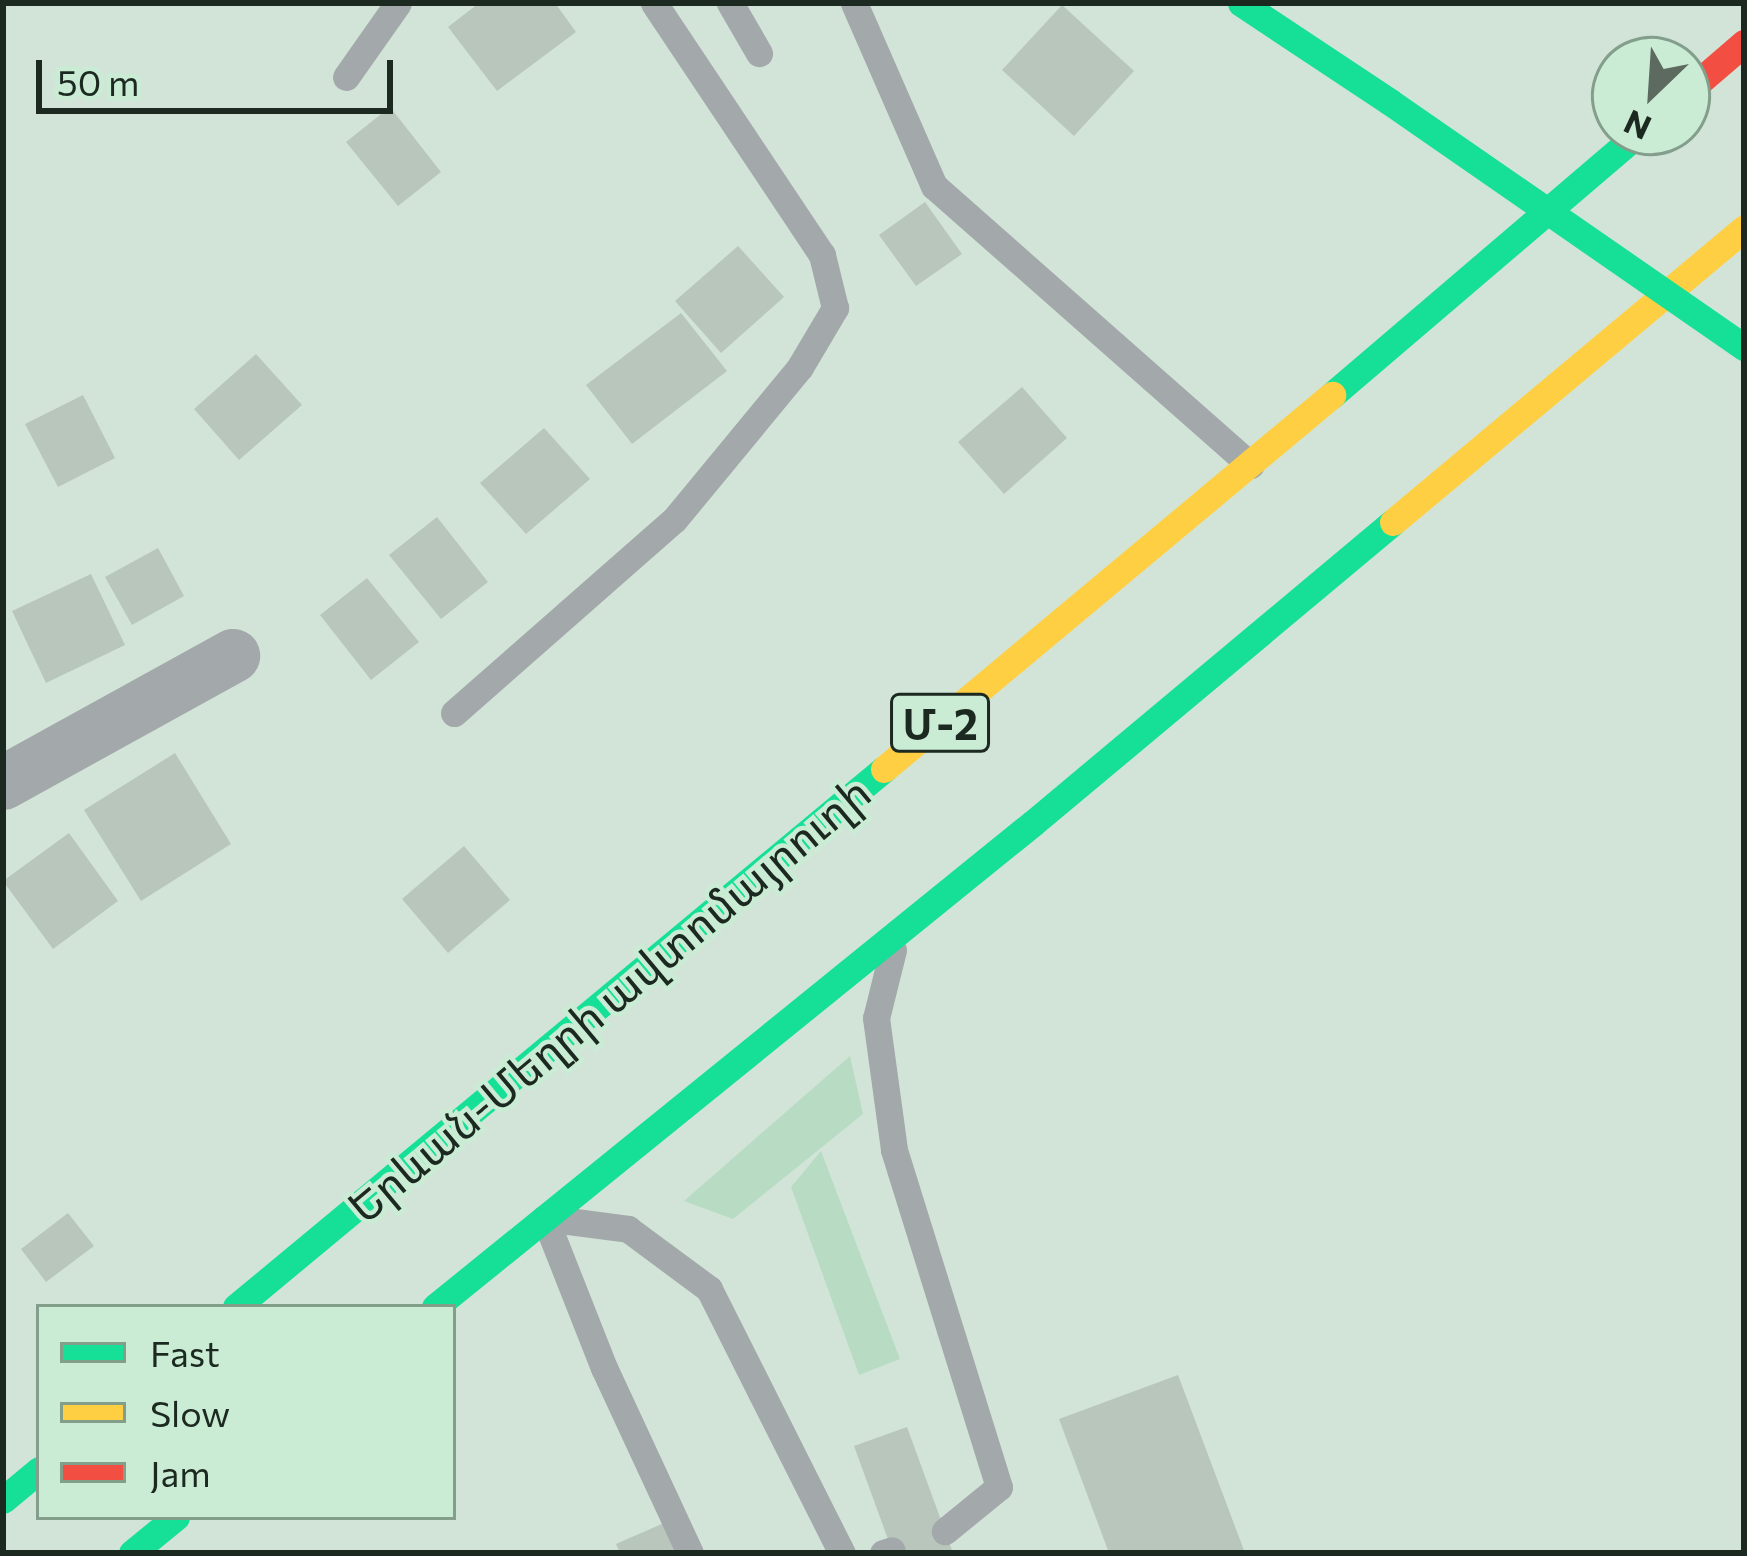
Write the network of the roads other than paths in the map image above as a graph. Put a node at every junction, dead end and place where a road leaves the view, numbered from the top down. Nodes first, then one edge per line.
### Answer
1 (398, 3) edge
2 (654, 3) edge
3 (730, 3) edge
4 (854, 3) edge
5 (1241, 3) edge
6 (1744, 43) edge
7 (759, 53) dead end
8 (1711, 71) edge
9 (346, 77) dead end
10 (1612, 156) edge
11 (1744, 228) edge
12 (1744, 347) edge
13 (1250, 465) junction
14 (232, 656) dead end
15 (454, 713) dead end
16 (3, 783) edge
17 (898, 932) junction
18 (545, 1218) junction
19 (240, 1304) edge
20 (439, 1304) edge
21 (36, 1472) edge
22 (3, 1500) edge
23 (172, 1520) edge
24 (945, 1531) dead end
25 (131, 1553) edge
26 (690, 1553) edge
27 (842, 1553) edge

1 - 9 lane
2 - 15 lane
3 - 7 lane
4 - 13 lane
5 - 12 main road, bridge
6 - 8 main road
10 - 13 main road, Երևան-Մեղրի ավտոմայրուղի / Մ-2
11 - 17 main road
13 - 19 main road, Երևան-Մեղրի ավտոմայրուղի / Մ-2
14 - 16 street
17 - 18 main road
17 - 24 lane
18 - 20 main road
18 - 26 lane
18 - 27 lane
21 - 22 main road
23 - 25 main road

